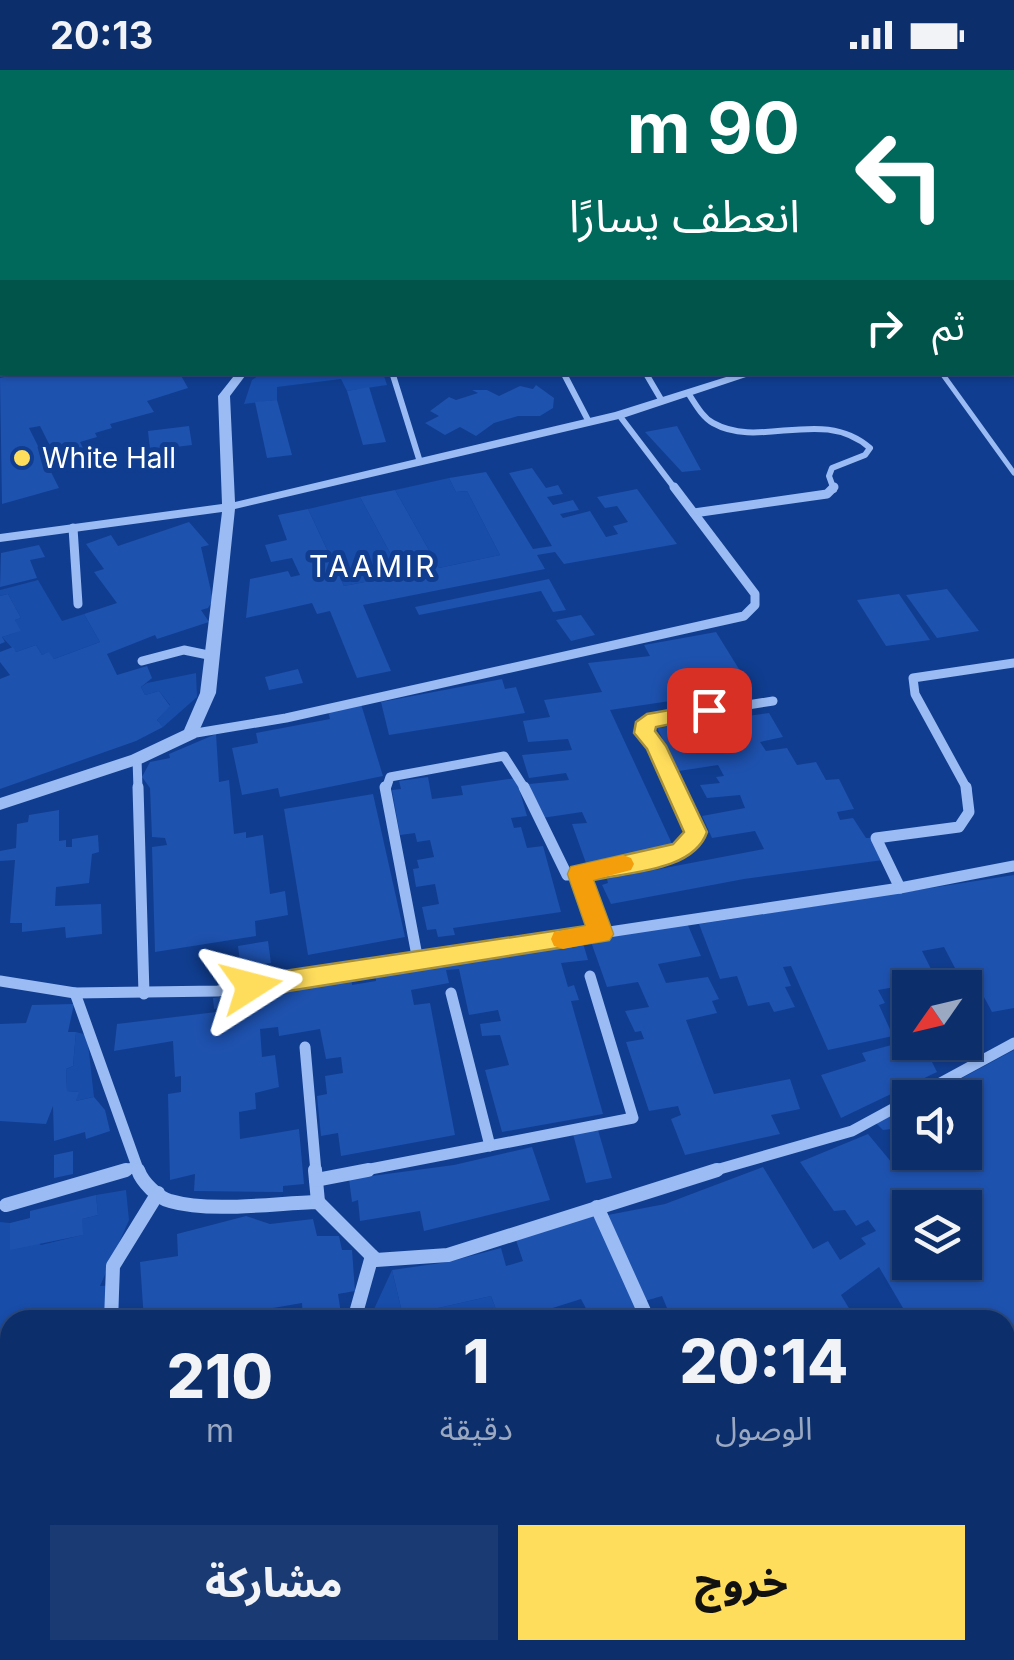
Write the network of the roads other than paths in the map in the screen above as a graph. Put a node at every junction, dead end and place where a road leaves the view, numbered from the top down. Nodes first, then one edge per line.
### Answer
1 (241, 375) edge
2 (393, 375) edge
3 (565, 375) edge
4 (647, 375) edge
5 (746, 375) edge
6 (943, 375) edge
7 (688, 393) junction
8 (662, 401) junction
9 (619, 415) junction
10 (589, 422) junction
11 (420, 462) junction
12 (1014, 473) edge
13 (229, 507) junction
14 (694, 514) junction
15 (73, 528) junction
16 (0, 538) edge
17 (78, 604) dead end
18 (213, 656) junction
19 (142, 661) dead end
20 (1014, 663) edge
21 (773, 701) dead end
22 (190, 734) junction
23 (137, 759) junction
24 (0, 804) edge
25 (1014, 866) edge
26 (579, 874) junction
27 (900, 888) junction
28 (601, 934) junction
29 (418, 962) junction
30 (590, 976) dead end
31 (0, 981) edge
32 (75, 993) junction
33 (451, 993) dead end
34 (144, 994) junction
35 (1014, 1043) edge
36 (304, 1048) dead end
37 (490, 1146) junction
38 (136, 1167) junction
39 (316, 1180) junction
40 (158, 1194) junction
41 (318, 1202) junction
42 (6, 1205) dead end
43 (597, 1208) junction
44 (372, 1256) junction
45 (111, 1310) edge
46 (357, 1310) edge
47 (643, 1310) edge

1 - 13 street
2 - 11 street
3 - 10 street
4 - 8 street
5 - 7 street
6 - 12 lane
7 - 8 street
7 - 14 street
8 - 9 street
9 - 10 street
9 - 14 street
10 - 11 street
11 - 13 street
13 - 15 street
13 - 18 street
14 - 22 street
15 - 16 street
15 - 17 street
18 - 19 street
18 - 22 street
20 - 27 street
21 - 26 street
22 - 23 street
23 - 24 street
23 - 34 street
25 - 27 street
26 - 28 street
26 - 29 street
27 - 28 street
28 - 29 street
29 - 34 street
30 - 37 street
31 - 32 street
32 - 34 street
32 - 38 street
33 - 37 street
35 - 43 street
36 - 39 street
37 - 39 street
38 - 40 street
38 - 42 street
39 - 41 street
40 - 41 street
40 - 45 street
41 - 44 street
43 - 44 street
43 - 47 street
44 - 46 street

